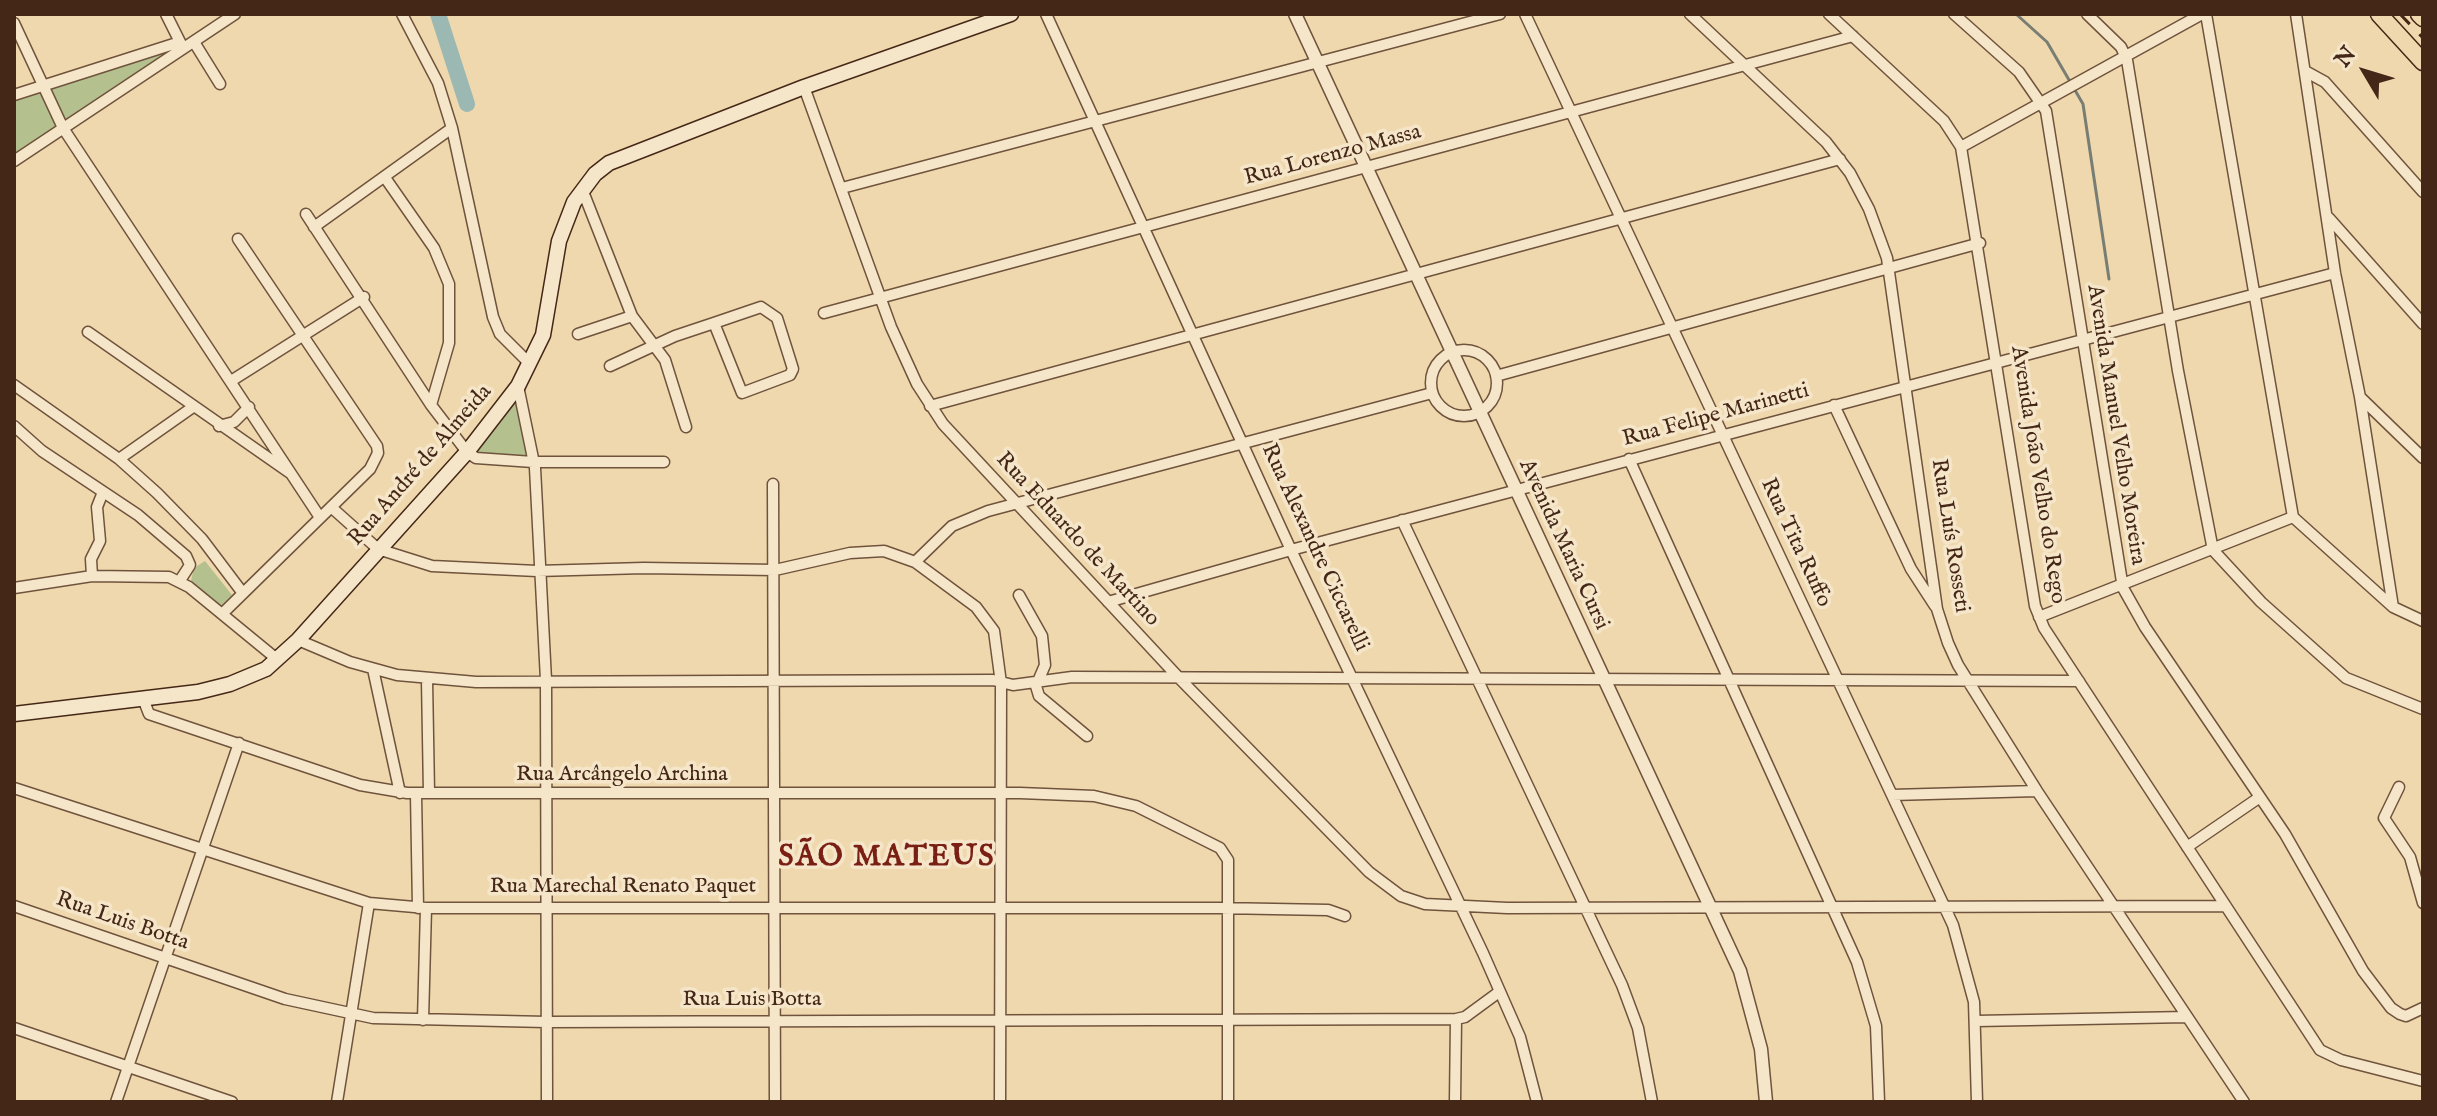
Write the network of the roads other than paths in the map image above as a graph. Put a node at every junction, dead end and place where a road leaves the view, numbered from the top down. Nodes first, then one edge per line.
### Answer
1 (166, 14) edge
2 (235, 14) edge
3 (402, 14) edge
4 (1011, 14) edge
5 (1046, 14) edge
6 (1295, 14) edge
7 (1500, 14) edge
8 (1525, 14) edge
9 (1690, 14) edge
10 (1829, 14) edge
11 (1954, 14) edge
12 (2087, 14) edge
13 (2204, 14) edge
14 (2296, 14) edge
15 (2379, 14) edge
16 (14, 23) edge
17 (1853, 36) junction
18 (194, 42) junction
19 (182, 45) junction
20 (2125, 57) junction
21 (1317, 62) junction
22 (2423, 62) edge
23 (1745, 66) junction
24 (2305, 71) junction
25 (220, 84) dead end
26 (41, 86) junction
27 (804, 87) junction
28 (14, 95) edge
29 (2042, 103) junction
30 (1572, 114) junction
31 (1096, 121) junction
32 (63, 128) junction
33 (452, 128) junction
34 (1961, 147) junction
35 (1840, 159) junction
36 (14, 161) edge
37 (1366, 167) junction
38 (386, 179) junction
39 (842, 188) junction
40 (582, 189) junction
41 (2423, 192) edge
42 (306, 214) dead end
43 (2327, 216) junction
44 (1622, 220) junction
45 (314, 227) junction
46 (1146, 228) junction
47 (238, 239) dead end
48 (1980, 243) junction
49 (2354, 249) junction
50 (2332, 252) junction
51 (1887, 269) junction
52 (2335, 273) junction
53 (1415, 275) junction
54 (2254, 293) junction
55 (364, 297) junction
56 (880, 299) junction
57 (824, 313) dead end
58 (632, 316) junction
59 (2170, 316) junction
60 (714, 323) junction
61 (2423, 324) edge
62 (1672, 327) junction
63 (88, 332) dead end
64 (578, 334) dead end
65 (1194, 334) junction
66 (304, 336) junction
67 (2081, 340) junction
68 (656, 345) junction
69 (1450, 353) junction
70 (533, 356) junction
71 (1998, 362) junction
72 (610, 366) dead end
73 (1496, 376) junction
74 (231, 381) junction
75 (14, 385) edge
76 (1907, 385) junction
77 (518, 386) junction
78 (1432, 393) junction
79 (2360, 397) junction
80 (431, 405) junction
81 (1834, 405) junction
82 (930, 406) junction
83 (193, 407) junction
84 (249, 407) junction
85 (1478, 413) junction
86 (14, 426) edge
87 (219, 426) junction
88 (686, 427) dead end
89 (1722, 434) junction
90 (1242, 443) junction
91 (467, 452) junction
92 (2423, 458) edge
93 (119, 459) junction
94 (1629, 459) junction
95 (533, 462) junction
96 (664, 462) dead end
97 (293, 475) junction
98 (773, 484) dead end
99 (1515, 490) junction
100 (103, 492) junction
101 (1014, 505) junction
102 (331, 507) junction
103 (319, 516) junction
104 (2293, 517) junction
105 (1402, 520) junction
106 (378, 549) junction
107 (1291, 550) junction
108 (2213, 550) junction
109 (915, 562) junction
110 (1932, 566) junction
111 (775, 570) junction
112 (537, 571) junction
113 (1914, 575) junction
114 (92, 576) junction
115 (179, 582) junction
116 (2122, 586) junction
117 (14, 588) edge
118 (242, 592) junction
119 (1019, 595) dead end
120 (1108, 602) junction
121 (2393, 607) junction
122 (1937, 609) junction
123 (223, 613) junction
124 (2039, 617) junction
125 (2423, 621) edge
126 (298, 640) junction
127 (278, 660) junction
128 (373, 669) junction
129 (1603, 678) junction
130 (1728, 678) junction
131 (1837, 678) junction
132 (1966, 678) junction
133 (1180, 679) junction
134 (1353, 679) junction
135 (1478, 679) junction
136 (427, 680) junction
137 (546, 680) junction
138 (1038, 681) junction
139 (2079, 681) junction
140 (776, 682) junction
141 (1001, 683) junction
142 (144, 701) junction
143 (2423, 709) edge
144 (14, 714) edge
145 (1087, 736) dead end
146 (239, 743) junction
147 (2399, 787) dead end
148 (14, 788) edge
149 (2037, 791) junction
150 (400, 793) junction
151 (429, 793) junction
152 (776, 793) junction
153 (1000, 793) junction
154 (416, 794) junction
155 (548, 795) junction
156 (1892, 795) junction
157 (2260, 797) junction
158 (2187, 847) junction
159 (201, 851) junction
160 (369, 903) junction
161 (2423, 903) edge
162 (14, 906) edge
163 (1459, 906) junction
164 (1709, 906) junction
165 (1833, 906) junction
166 (1944, 906) junction
167 (2113, 906) junction
168 (2226, 906) junction
169 (548, 907) junction
170 (1001, 907) junction
171 (1585, 907) junction
172 (422, 908) junction
173 (774, 908) junction
174 (1228, 909) junction
175 (1345, 916) dead end
176 (166, 957) junction
177 (1499, 992) junction
178 (2423, 1008) edge
179 (352, 1015) junction
180 (2187, 1017) junction
181 (1227, 1019) junction
182 (1456, 1019) junction
183 (423, 1020) junction
184 (774, 1020) junction
185 (1001, 1020) junction
186 (1976, 1021) junction
187 (546, 1022) junction
188 (14, 1028) edge
189 (128, 1066) junction
190 (2423, 1081) edge
191 (116, 1102) edge
192 (232, 1102) edge
193 (337, 1102) edge
194 (547, 1102) edge
195 (775, 1102) edge
196 (1000, 1102) edge
197 (1228, 1102) edge
198 (1455, 1102) edge
199 (1537, 1102) edge
200 (1652, 1102) edge
201 (1766, 1102) edge
202 (1879, 1102) edge
203 (1977, 1102) edge
204 (2244, 1102) edge

1 - 19 street
2 - 18 street
3 - 33 street
4 - 27 main road, Rua André de Almeida
5 - 31 street, Rua Alexandre Ciccarelli
6 - 21 street, Avenida Maria Cursi
7 - 21 street
8 - 30 street, Rua Tita Ruffo
9 - 23 street, Rua Luís Rosseti
10 - 17 street, Avenida João Velho do Rego
11 - 29 street, Avenida Manuel Velho Moreira
12 - 20 street
13 - 20 street
13 - 54 street
14 - 24 street
15 - 22 highway
16 - 26 street
17 - 23 street, Rua Lorenzo Massa
17 - 34 street, Avenida João Velho do Rego
18 - 19 street
18 - 25 street
19 - 26 street
19 - 32 street
20 - 29 street
20 - 59 street
21 - 31 street
21 - 37 street, Avenida Maria Cursi
23 - 30 street, Rua Lorenzo Massa
23 - 35 street, Rua Luís Rosseti
24 - 41 street
24 - 43 street
26 - 28 street
26 - 32 street
27 - 39 street, Rua Eduardo de Martino
27 - 40 main road, Rua André de Almeida
29 - 34 street
29 - 67 street, Avenida Manuel Velho Moreira
30 - 37 street, Rua Lorenzo Massa
30 - 44 street, Rua Tita Ruffo
31 - 39 street
31 - 46 street, Rua Alexandre Ciccarelli
32 - 36 street
32 - 74 street
33 - 38 street
33 - 70 street
34 - 48 street, Avenida João Velho do Rego
35 - 44 street
35 - 51 street, Rua Luís Rosseti
37 - 46 street, Rua Lorenzo Massa
37 - 53 street, Avenida Maria Cursi
38 - 45 street
38 - 80 street
39 - 56 street, Rua Eduardo de Martino
40 - 58 street
40 - 70 main road, Rua André de Almeida
42 - 45 street
43 - 49 street
43 - 50 street
44 - 53 street
44 - 62 street, Rua Tita Ruffo
45 - 55 street
46 - 56 street, Rua Lorenzo Massa
46 - 65 street, Rua Alexandre Ciccarelli
47 - 66 street
48 - 51 street
48 - 71 street, Avenida João Velho do Rego
49 - 50 street
49 - 61 street
50 - 52 street
51 - 62 street
51 - 76 street, Rua Luís Rosseti
52 - 54 street, Rua Felipe Marinetti
52 - 79 street
53 - 65 street
53 - 69 street, Avenida Maria Cursi
54 - 59 street, Rua Felipe Marinetti
54 - 104 street
55 - 66 street
55 - 80 street
56 - 57 street, Rua Lorenzo Massa
56 - 82 street, Rua Eduardo de Martino
58 - 64 street
58 - 68 street
59 - 67 street, Rua Felipe Marinetti
59 - 108 street
60 - 60 street
60 - 68 street
62 - 73 street
62 - 89 street, Rua Tita Ruffo
63 - 83 street
65 - 82 street
65 - 90 street, Rua Alexandre Ciccarelli
66 - 74 street
66 - 102 street
67 - 71 street, Rua Felipe Marinetti
67 - 116 street, Avenida Manuel Velho Moreira
68 - 72 street
68 - 88 street
69 - 73 street
69 - 78 street
69 - 85 street, Avenida Maria Cursi
70 - 77 main road, Rua André de Almeida
71 - 76 street, Rua Felipe Marinetti
71 - 124 street, Avenida João Velho do Rego
73 - 85 street
74 - 84 street
75 - 93 street
76 - 81 street, Rua Felipe Marinetti
76 - 110 street, Rua Luís Rosseti
77 - 91 main road, Rua André de Almeida
77 - 95 street
78 - 85 street
78 - 90 street
79 - 92 street
79 - 121 street
80 - 91 street
81 - 89 street, Rua Felipe Marinetti
81 - 113 street
82 - 101 street, Rua Eduardo de Martino
83 - 87 street
83 - 93 street
84 - 87 street
84 - 97 street
85 - 99 street, Avenida Maria Cursi
86 - 100 street
87 - 97 street
89 - 94 street, Rua Felipe Marinetti
89 - 131 street, Rua Tita Ruffo
90 - 101 street
90 - 107 street, Rua Alexandre Ciccarelli
91 - 95 street
91 - 106 main road, Rua André de Almeida
93 - 118 street
94 - 99 street, Rua Felipe Marinetti
94 - 130 street
95 - 96 street
95 - 112 street
97 - 103 street
98 - 111 street
99 - 105 street, Rua Felipe Marinetti
99 - 129 street, Avenida Maria Cursi
100 - 114 street
100 - 115 street
101 - 109 street
101 - 120 street, Rua Eduardo de Martino
102 - 103 street
102 - 106 street
103 - 118 street
104 - 108 street
104 - 121 street
105 - 107 street, Rua Felipe Marinetti
105 - 135 street
106 - 112 street
106 - 126 main road, Rua André de Almeida
107 - 120 street, Rua Felipe Marinetti
107 - 134 street, Rua Alexandre Ciccarelli
108 - 116 street
108 - 143 street
109 - 111 street
109 - 141 street
110 - 113 street
110 - 122 street, Rua Luís Rosseti
111 - 112 street
111 - 140 street
112 - 137 street
113 - 122 street
114 - 115 street
114 - 117 street
115 - 123 street
116 - 124 street
116 - 157 street, Avenida Manuel Velho Moreira
118 - 123 street
119 - 138 street
120 - 133 street, Rua Eduardo de Martino
121 - 125 street
122 - 132 street, Rua Luís Rosseti
123 - 127 street
124 - 139 street, Avenida João Velho do Rego
126 - 127 main road, Rua André de Almeida
126 - 128 street
127 - 142 main road, Rua André de Almeida
128 - 136 street
128 - 150 street
129 - 130 street
129 - 135 street
129 - 164 street, Avenida Maria Cursi
130 - 131 street
130 - 165 street
131 - 132 street
131 - 156 street, Rua Tita Ruffo
132 - 139 street
132 - 149 street, Rua Luís Rosseti
133 - 134 street
133 - 138 street
133 - 163 street, Rua Eduardo de Martino
134 - 135 street
134 - 163 street, Rua Alexandre Ciccarelli
135 - 171 street
136 - 137 street
136 - 151 street
137 - 140 street
137 - 155 street
138 - 141 street
138 - 145 street
139 - 158 street, Avenida João Velho do Rego
140 - 141 street
140 - 152 street
141 - 153 street
142 - 144 main road, Rua André de Almeida
142 - 146 street, Rua Arcângelo Archina
146 - 150 street, Rua Arcângelo Archina
146 - 159 street
147 - 161 street
148 - 159 street, Rua Marechal Renato Paquet
149 - 156 street
149 - 167 street, Rua Luís Rosseti
150 - 154 street, Rua Arcângelo Archina
151 - 154 street, Rua Arcângelo Archina
151 - 155 street, Rua Arcângelo Archina
152 - 153 street, Rua Arcângelo Archina
152 - 155 street, Rua Arcângelo Archina
152 - 173 street
153 - 170 street
153 - 174 street, Rua Arcângelo Archina
154 - 172 street
155 - 169 street
156 - 166 street, Rua Tita Ruffo
157 - 158 street
157 - 178 street, Avenida Manuel Velho Moreira
158 - 168 street, Avenida João Velho do Rego
159 - 160 street, Rua Marechal Renato Paquet
159 - 176 street
160 - 172 street, Rua Marechal Renato Paquet
160 - 179 street
162 - 176 street, Rua Luis Botta
163 - 171 street, Rua Eduardo de Martino
163 - 177 street, Rua Alexandre Ciccarelli
164 - 165 street, Rua Eduardo de Martino
164 - 171 street, Rua Eduardo de Martino
164 - 201 street, Avenida Maria Cursi
165 - 166 street, Rua Eduardo de Martino
165 - 202 street
166 - 167 street, Rua Eduardo de Martino
166 - 186 street, Rua Tita Ruffo
167 - 168 street, Rua Eduardo de Martino
167 - 180 street, Rua Luís Rosseti
168 - 190 street, Avenida João Velho do Rego
169 - 172 street, Rua Marechal Renato Paquet
169 - 173 street, Rua Marechal Renato Paquet
169 - 187 street
170 - 173 street, Rua Marechal Renato Paquet
170 - 174 street, Rua Marechal Renato Paquet
170 - 185 street
171 - 200 street
172 - 183 street
173 - 184 street
174 - 175 street, Rua Marechal Renato Paquet
174 - 181 street
176 - 179 street, Rua Luis Botta
176 - 189 street
177 - 182 street
177 - 199 street, Rua Alexandre Ciccarelli
179 - 183 street, Rua Luis Botta
179 - 193 street
180 - 186 street
180 - 204 street, Rua Luís Rosseti
181 - 182 street, Rua Luis Botta
181 - 185 street, Rua Luis Botta
181 - 197 street
182 - 198 street
183 - 187 street, Rua Luis Botta
184 - 185 street, Rua Luis Botta
184 - 187 street, Rua Luis Botta
184 - 195 street
185 - 196 street
186 - 203 street, Rua Tita Ruffo
187 - 194 street
188 - 189 street
189 - 191 street
189 - 192 street

